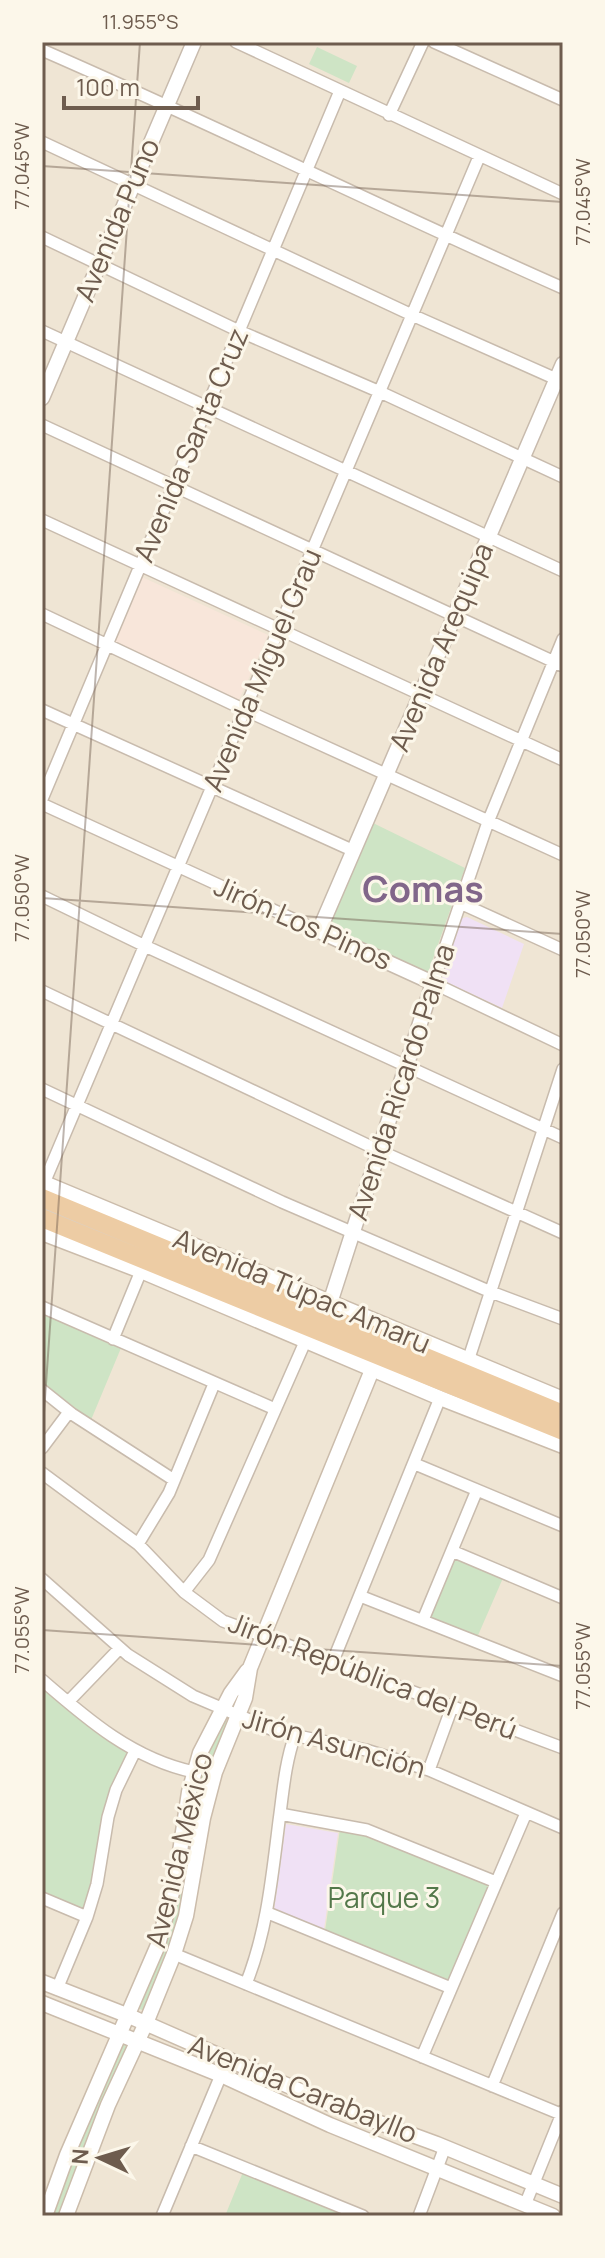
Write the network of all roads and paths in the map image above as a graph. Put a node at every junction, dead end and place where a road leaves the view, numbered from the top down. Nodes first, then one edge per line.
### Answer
1 (194, 42) edge
2 (236, 42) edge
3 (423, 42) edge
4 (434, 42) edge
5 (42, 50) edge
6 (340, 91) junction
7 (563, 100) edge
8 (167, 104) junction
9 (389, 115) junction
10 (42, 142) edge
11 (479, 157) junction
12 (307, 170) junction
13 (133, 184) junction
14 (563, 194) edge
15 (42, 237) edge
16 (446, 237) junction
17 (273, 250) junction
18 (98, 265) junction
19 (563, 288) edge
20 (412, 315) junction
21 (42, 331) edge
22 (239, 331) junction
23 (65, 343) junction
24 (563, 364) edge
25 (560, 380) edge
26 (380, 392) junction
27 (42, 398) edge
28 (207, 408) junction
29 (42, 425) edge
30 (523, 458) junction
31 (346, 472) junction
32 (563, 477) edge
33 (174, 487) junction
34 (42, 520) edge
35 (489, 537) junction
36 (313, 550) junction
37 (140, 565) junction
38 (563, 571) edge
39 (42, 614) edge
40 (455, 614) junction
41 (279, 630) junction
42 (563, 639) edge
43 (107, 645) junction
44 (558, 663) edge
45 (420, 696) junction
46 (42, 710) edge
47 (245, 710) junction
48 (73, 724) junction
49 (521, 742) junction
50 (563, 760) edge
51 (387, 773) junction
52 (212, 788) junction
53 (42, 802) edge
54 (488, 822) junction
55 (354, 851) junction
56 (563, 855) edge
57 (178, 867) junction
58 (42, 896) edge
59 (460, 903) junction
60 (319, 931) junction
61 (145, 946) junction
62 (563, 950) edge
63 (433, 983) junction
64 (42, 991) edge
65 (112, 1024) junction
66 (563, 1045) edge
67 (405, 1066) junction
68 (563, 1069) edge
69 (42, 1089) edge
70 (78, 1105) junction
71 (544, 1129) junction
72 (563, 1138) edge
73 (378, 1150) junction
74 (43, 1188) edge
75 (518, 1213) junction
76 (42, 1218) edge
77 (42, 1225) edge
78 (353, 1231) junction
79 (42, 1233) edge
80 (563, 1233) edge
81 (97, 1254) junction
82 (141, 1271) junction
83 (491, 1292) junction
84 (330, 1303) junction
85 (42, 1307) edge
86 (563, 1319) edge
87 (113, 1339) junction
88 (305, 1342) junction
89 (468, 1361) junction
90 (372, 1370) junction
91 (214, 1384) junction
92 (42, 1390) edge
93 (440, 1398) junction
94 (563, 1399) edge
95 (275, 1409) junction
96 (69, 1412) junction
97 (563, 1414) edge
98 (563, 1431) edge
99 (563, 1446) edge
100 (42, 1448) edge
101 (415, 1464) junction
102 (42, 1473) edge
103 (174, 1480) junction
104 (477, 1490) junction
105 (563, 1526) edge
106 (138, 1544) junction
107 (452, 1551) junction
108 (42, 1579) edge
109 (184, 1592) junction
110 (360, 1596) junction
111 (563, 1598) edge
112 (423, 1620) junction
113 (263, 1635) junction
114 (120, 1648) junction
115 (333, 1661) junction
116 (250, 1668) junction
117 (563, 1676) edge
118 (42, 1680) edge
119 (68, 1702) junction
120 (452, 1707) junction
121 (223, 1708) junction
122 (238, 1717) junction
123 (295, 1735) junction
124 (563, 1748) edge
125 (135, 1751) junction
126 (429, 1770) junction
127 (194, 1772) junction
128 (526, 1813) junction
129 (280, 1814) junction
130 (563, 1828) edge
131 (496, 1882) junction
132 (42, 1898) edge
133 (268, 1913) junction
134 (563, 1913) edge
135 (87, 1917) junction
136 (174, 1954) junction
137 (42, 1982) edge
138 (246, 1984) junction
139 (451, 1988) junction
140 (57, 1989) junction
141 (44, 2008) edge
142 (129, 2016) junction
143 (146, 2023) junction
144 (119, 2034) junction
145 (137, 2041) junction
146 (422, 2057) junction
147 (221, 2075) junction
148 (492, 2086) junction
149 (562, 2113) edge
150 (191, 2146) junction
151 (445, 2147) junction
152 (438, 2169) junction
153 (533, 2183) junction
154 (47, 2195) edge
155 (563, 2196) edge
156 (525, 2205) junction
157 (342, 2212) edge
158 (45, 2216) edge
159 (66, 2216) edge
160 (162, 2216) edge
161 (363, 2216) edge
162 (419, 2216) edge
163 (553, 2216) edge

1 - 8 main road, Avenida Puno
2 - 6 street
3 - 9 street
4 - 7 street
5 - 8 street
6 - 9 street
6 - 12 street, Avenida Santa Cruz
8 - 12 street
8 - 13 main road, Avenida Puno
9 - 11 street
10 - 13 street
11 - 14 street
11 - 16 street, Avenida Miguel Grau
12 - 16 street
12 - 17 street, Avenida Santa Cruz
13 - 17 street
13 - 18 main road, Avenida Puno
15 - 18 street
16 - 19 street
16 - 20 street, Avenida Miguel Grau
17 - 20 street
17 - 22 street, Avenida Santa Cruz
18 - 22 street
18 - 23 main road, Avenida Puno
20 - 25 street
20 - 26 street, Avenida Miguel Grau
21 - 23 street
22 - 26 street
22 - 28 street, Avenida Santa Cruz
23 - 27 main road, Avenida Puno
23 - 28 street
24 - 25 main road, Avenida Arequipa
25 - 30 main road, Avenida Arequipa
26 - 30 street
26 - 31 street, Avenida Miguel Grau
28 - 31 street
28 - 33 street, Avenida Santa Cruz
29 - 33 street
30 - 32 street
30 - 35 main road, Avenida Arequipa
31 - 35 street
31 - 36 street, Avenida Miguel Grau
33 - 36 street
33 - 37 street, Avenida Santa Cruz
34 - 37 street
35 - 38 street
35 - 40 main road, Avenida Arequipa
36 - 40 street
36 - 41 street, Avenida Miguel Grau
37 - 41 street
37 - 43 street, Avenida Santa Cruz
39 - 43 street
40 - 44 street
40 - 45 main road, Avenida Arequipa
41 - 45 street
41 - 47 street, Avenida Miguel Grau
42 - 44 street, Avenida Ricardo Palma
43 - 47 street
43 - 48 street, Avenida Santa Cruz
44 - 49 street, Avenida Ricardo Palma
45 - 49 street
45 - 51 main road, Avenida Arequipa
46 - 48 street
47 - 51 street
47 - 52 street, Avenida Miguel Grau
48 - 52 street
48 - 53 street, Avenida Santa Cruz
49 - 50 street
49 - 54 street, Avenida Ricardo Palma
51 - 54 street
51 - 55 main road, Avenida Arequipa
52 - 55 street
52 - 57 street, Avenida Miguel Grau
53 - 57 street, Jirón Los Pinos
54 - 56 street
54 - 59 street, Avenida Ricardo Palma
55 - 60 main road, Avenida Arequipa
57 - 60 street, Jirón Los Pinos
57 - 61 street, Avenida Miguel Grau
58 - 61 street
59 - 62 street
59 - 63 street, Avenida Ricardo Palma
60 - 63 main road, Jirón Los Pinos
61 - 65 street, Avenida Miguel Grau
61 - 67 street
63 - 66 street, Jirón Los Pinos
63 - 67 main road, Avenida Ricardo Palma
64 - 65 street
65 - 70 street, Avenida Miguel Grau
65 - 73 street
67 - 71 street
67 - 73 main road, Avenida Ricardo Palma
68 - 71 street
69 - 70 street
70 - 74 street, Avenida Miguel Grau
70 - 78 street
71 - 72 street
71 - 75 street
73 - 75 street
73 - 78 main road, Avenida Ricardo Palma
74 - 84 main road, Avenida Túpac Amaru
74 - 97 highway, Avenida Túpac Amaru
75 - 80 street
75 - 83 street
76 - 98 highway, Avenida Túpac Amaru
77 - 81 highway
78 - 83 street
78 - 84 main road, Avenida Ricardo Palma
79 - 81 main road, Avenida Túpac Amaru
81 - 82 main road, Avenida Túpac Amaru
82 - 87 street
82 - 88 main road, Avenida Túpac Amaru
83 - 86 street
83 - 89 street
84 - 89 main road, Avenida Túpac Amaru
85 - 87 street
87 - 91 street
88 - 90 main road, Avenida Túpac Amaru
88 - 95 street
89 - 94 main road, Avenida Túpac Amaru
90 - 93 main road, Avenida Túpac Amaru
90 - 113 main road, Avenida México
91 - 95 street
91 - 103 street
92 - 96 street
93 - 99 main road, Avenida Túpac Amaru
93 - 101 street
95 - 109 street
96 - 100 street
96 - 103 street
101 - 104 street
101 - 110 street
102 - 106 street, Jirón República del Perú
103 - 106 street
104 - 105 street
104 - 107 street
106 - 109 street, Jirón República del Perú
107 - 111 street
107 - 112 street
108 - 114 street, Jirón Asunción
109 - 113 street, Jirón República del Perú
110 - 112 street
110 - 115 street
112 - 117 street
113 - 115 street, Jirón República del Perú
113 - 116 main road, Avenida México
114 - 119 street
114 - 121 street, Jirón Asunción
115 - 120 street, Jirón República del Perú
116 - 121 main road, Avenida México
116 - 122 main road, Avenida México
118 - 119 street
119 - 125 street
120 - 124 street, Jirón República del Perú
120 - 126 street
121 - 122 street, Jirón Asunción
121 - 127 main road, Avenida México
122 - 123 street, Jirón Asunción
122 - 136 main road, Avenida México
123 - 126 street, Jirón Asunción
123 - 129 street
125 - 127 street
125 - 135 street
126 - 128 street, Jirón Asunción
127 - 142 main road, Avenida México
128 - 130 street, Jirón Asunción
128 - 131 street
129 - 131 street
129 - 133 street
131 - 139 street
132 - 135 street
133 - 138 street
133 - 139 street
134 - 148 street
135 - 140 street
136 - 138 street
136 - 143 main road, Avenida México
137 - 140 main road, Avenida Carabayllo
138 - 146 street
139 - 146 street
140 - 142 main road, Avenida Carabayllo
141 - 144 main road, Avenida Carabayllo
142 - 143 main road, Avenida Carabayllo
142 - 144 main road, Avenida México
143 - 145 main road, Avenida México
143 - 151 main road, Avenida Carabayllo
144 - 145 main road, Avenida Carabayllo
144 - 154 main road, Avenida México
145 - 147 main road, Avenida Carabayllo
145 - 159 main road, Avenida México
146 - 148 street
147 - 150 street
147 - 152 main road, Avenida Carabayllo
148 - 149 street
149 - 153 street
150 - 157 street
150 - 160 street
151 - 152 street
151 - 153 main road, Avenida Carabayllo
152 - 156 main road, Avenida Carabayllo
152 - 162 street
153 - 155 main road, Avenida Carabayllo
153 - 156 street
154 - 158 main road, Avenida México
156 - 163 main road, Avenida Carabayllo
157 - 161 street

